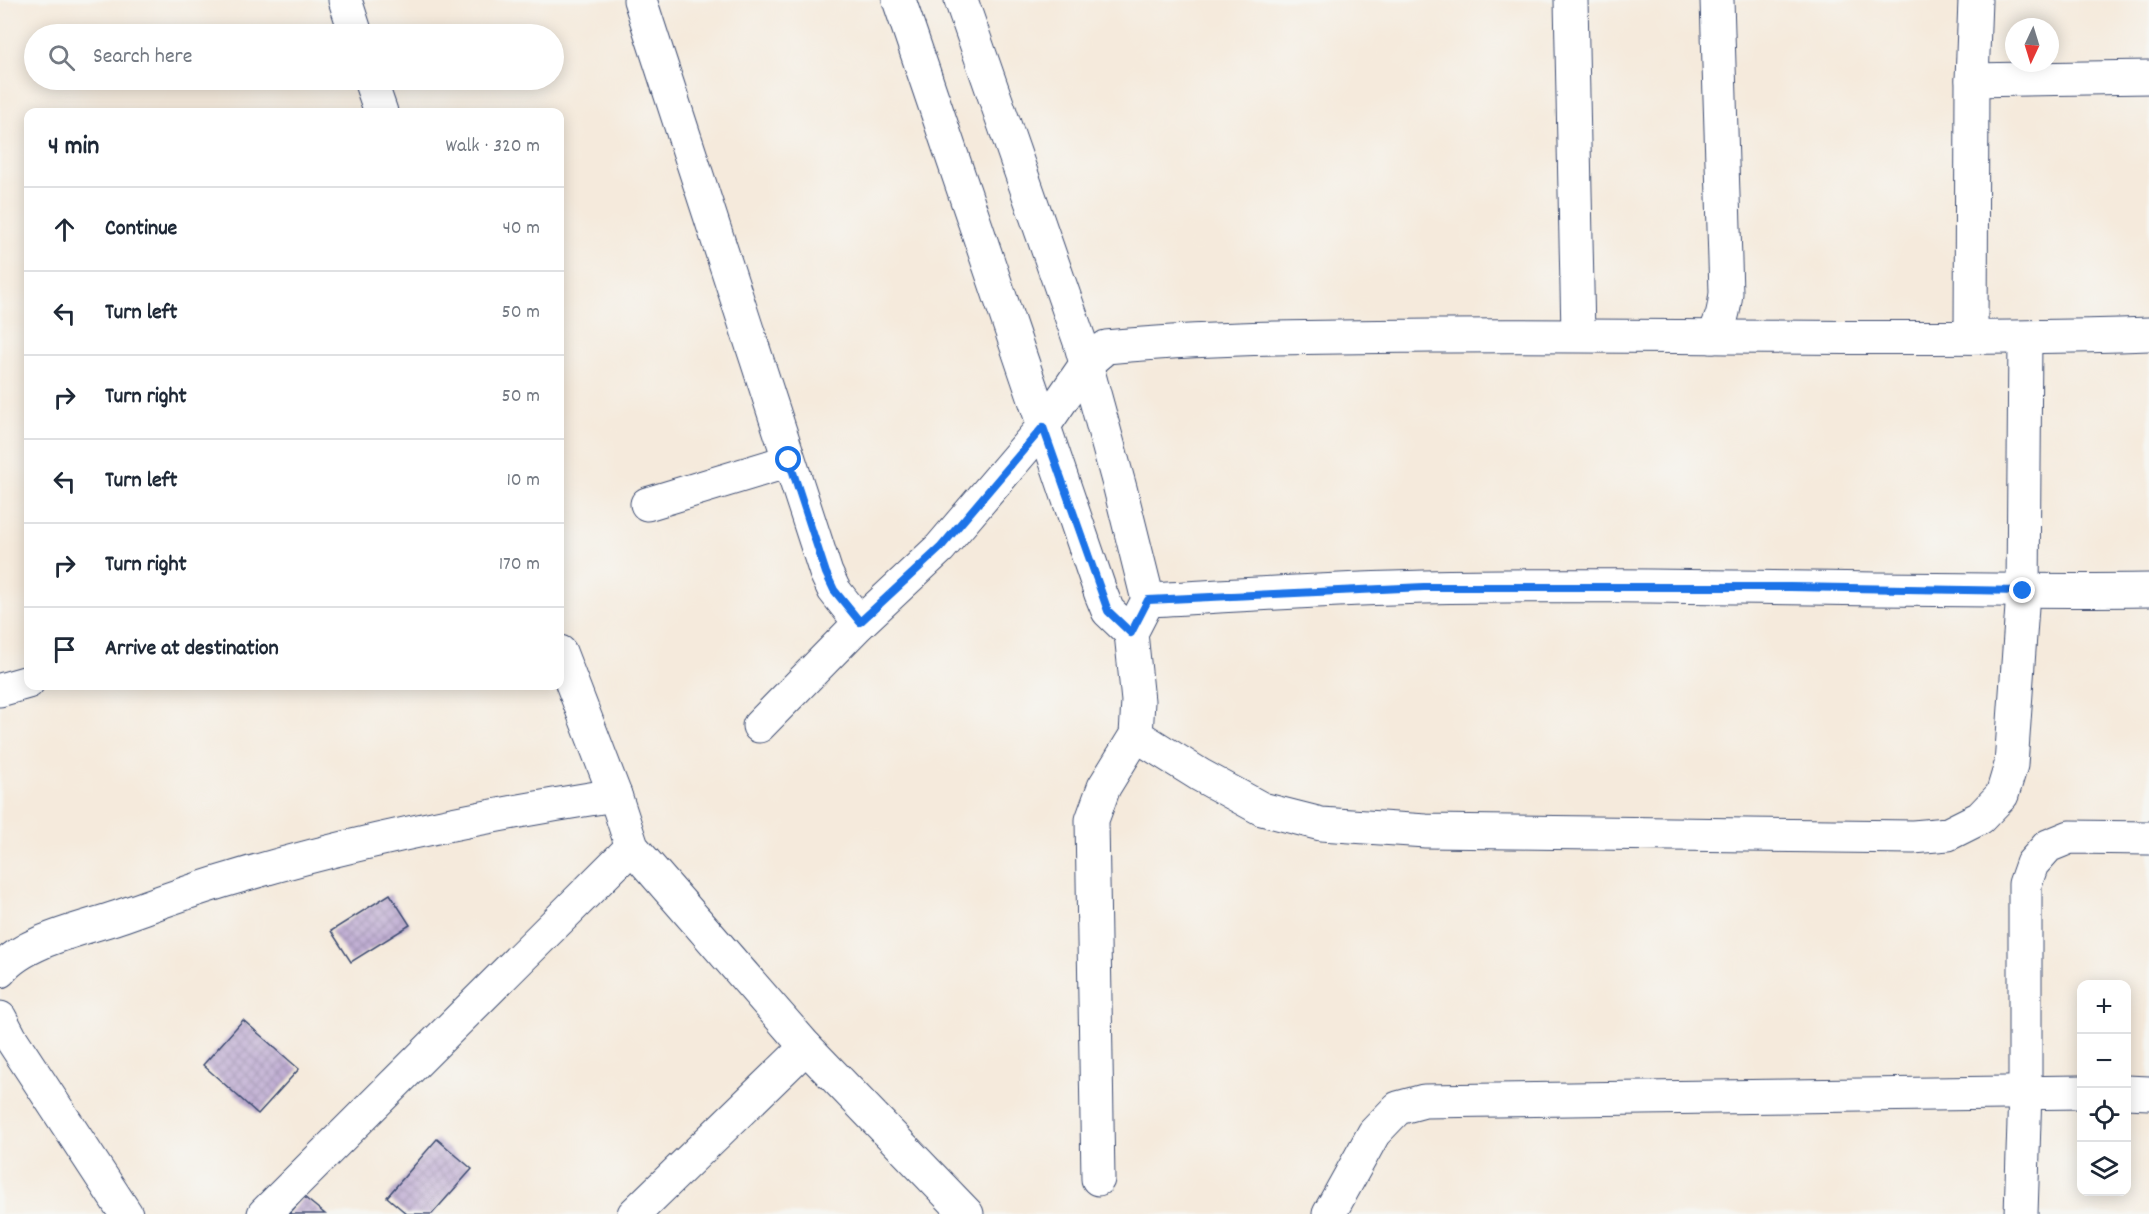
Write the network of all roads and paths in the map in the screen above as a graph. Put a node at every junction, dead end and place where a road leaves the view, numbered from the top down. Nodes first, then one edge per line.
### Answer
1 (345, 0) edge
2 (640, 0) edge
3 (899, 0) edge
4 (961, 0) edge
5 (1571, 0) edge
6 (1717, 0) edge
7 (1975, 0) edge
8 (353, 24) edge
9 (2149, 77) edge
10 (1972, 80) junction
11 (373, 90) edge
12 (380, 108) edge
13 (2149, 334) edge
14 (1578, 335) junction
15 (1712, 337) junction
16 (1971, 337) junction
17 (2025, 338) junction
18 (1087, 363) junction
19 (1043, 427) junction
20 (789, 460) junction
21 (647, 504) dead end
22 (2149, 590) edge
23 (2023, 591) junction
24 (1148, 600) junction
25 (860, 622) junction
26 (1131, 633) junction
27 (564, 662) edge
28 (24, 683) edge
29 (0, 690) edge
30 (759, 726) dead end
31 (1136, 735) junction
32 (615, 795) junction
33 (2149, 838) edge
34 (632, 848) junction
35 (0, 971) edge
36 (0, 1018) edge
37 (806, 1047) junction
38 (2025, 1091) junction
39 (2077, 1092) edge
40 (2131, 1092) edge
41 (2149, 1092) edge
42 (1098, 1179) dead end
43 (126, 1214) edge
44 (264, 1214) edge
45 (634, 1214) edge
46 (967, 1214) edge
47 (1329, 1214) edge
48 (2021, 1214) edge

1 - 8 street
2 - 20 street
3 - 19 street
4 - 18 street
5 - 14 street
6 - 15 street
7 - 10 street
9 - 10 street
10 - 16 street
11 - 12 street
13 - 17 street
14 - 15 street
14 - 18 street
15 - 16 street
16 - 17 street
17 - 23 street
18 - 19 street
18 - 24 street
19 - 25 street
19 - 26 street
20 - 21 street
20 - 25 street
22 - 23 street
23 - 24 street
23 - 31 street
24 - 26 street
25 - 30 street
26 - 31 street
27 - 32 street
28 - 29 street
31 - 42 street
32 - 34 street
32 - 35 street
33 - 38 street
34 - 37 street
34 - 44 street
36 - 43 street
37 - 45 street
37 - 46 street
38 - 39 street
38 - 47 street
38 - 48 street
40 - 41 street

